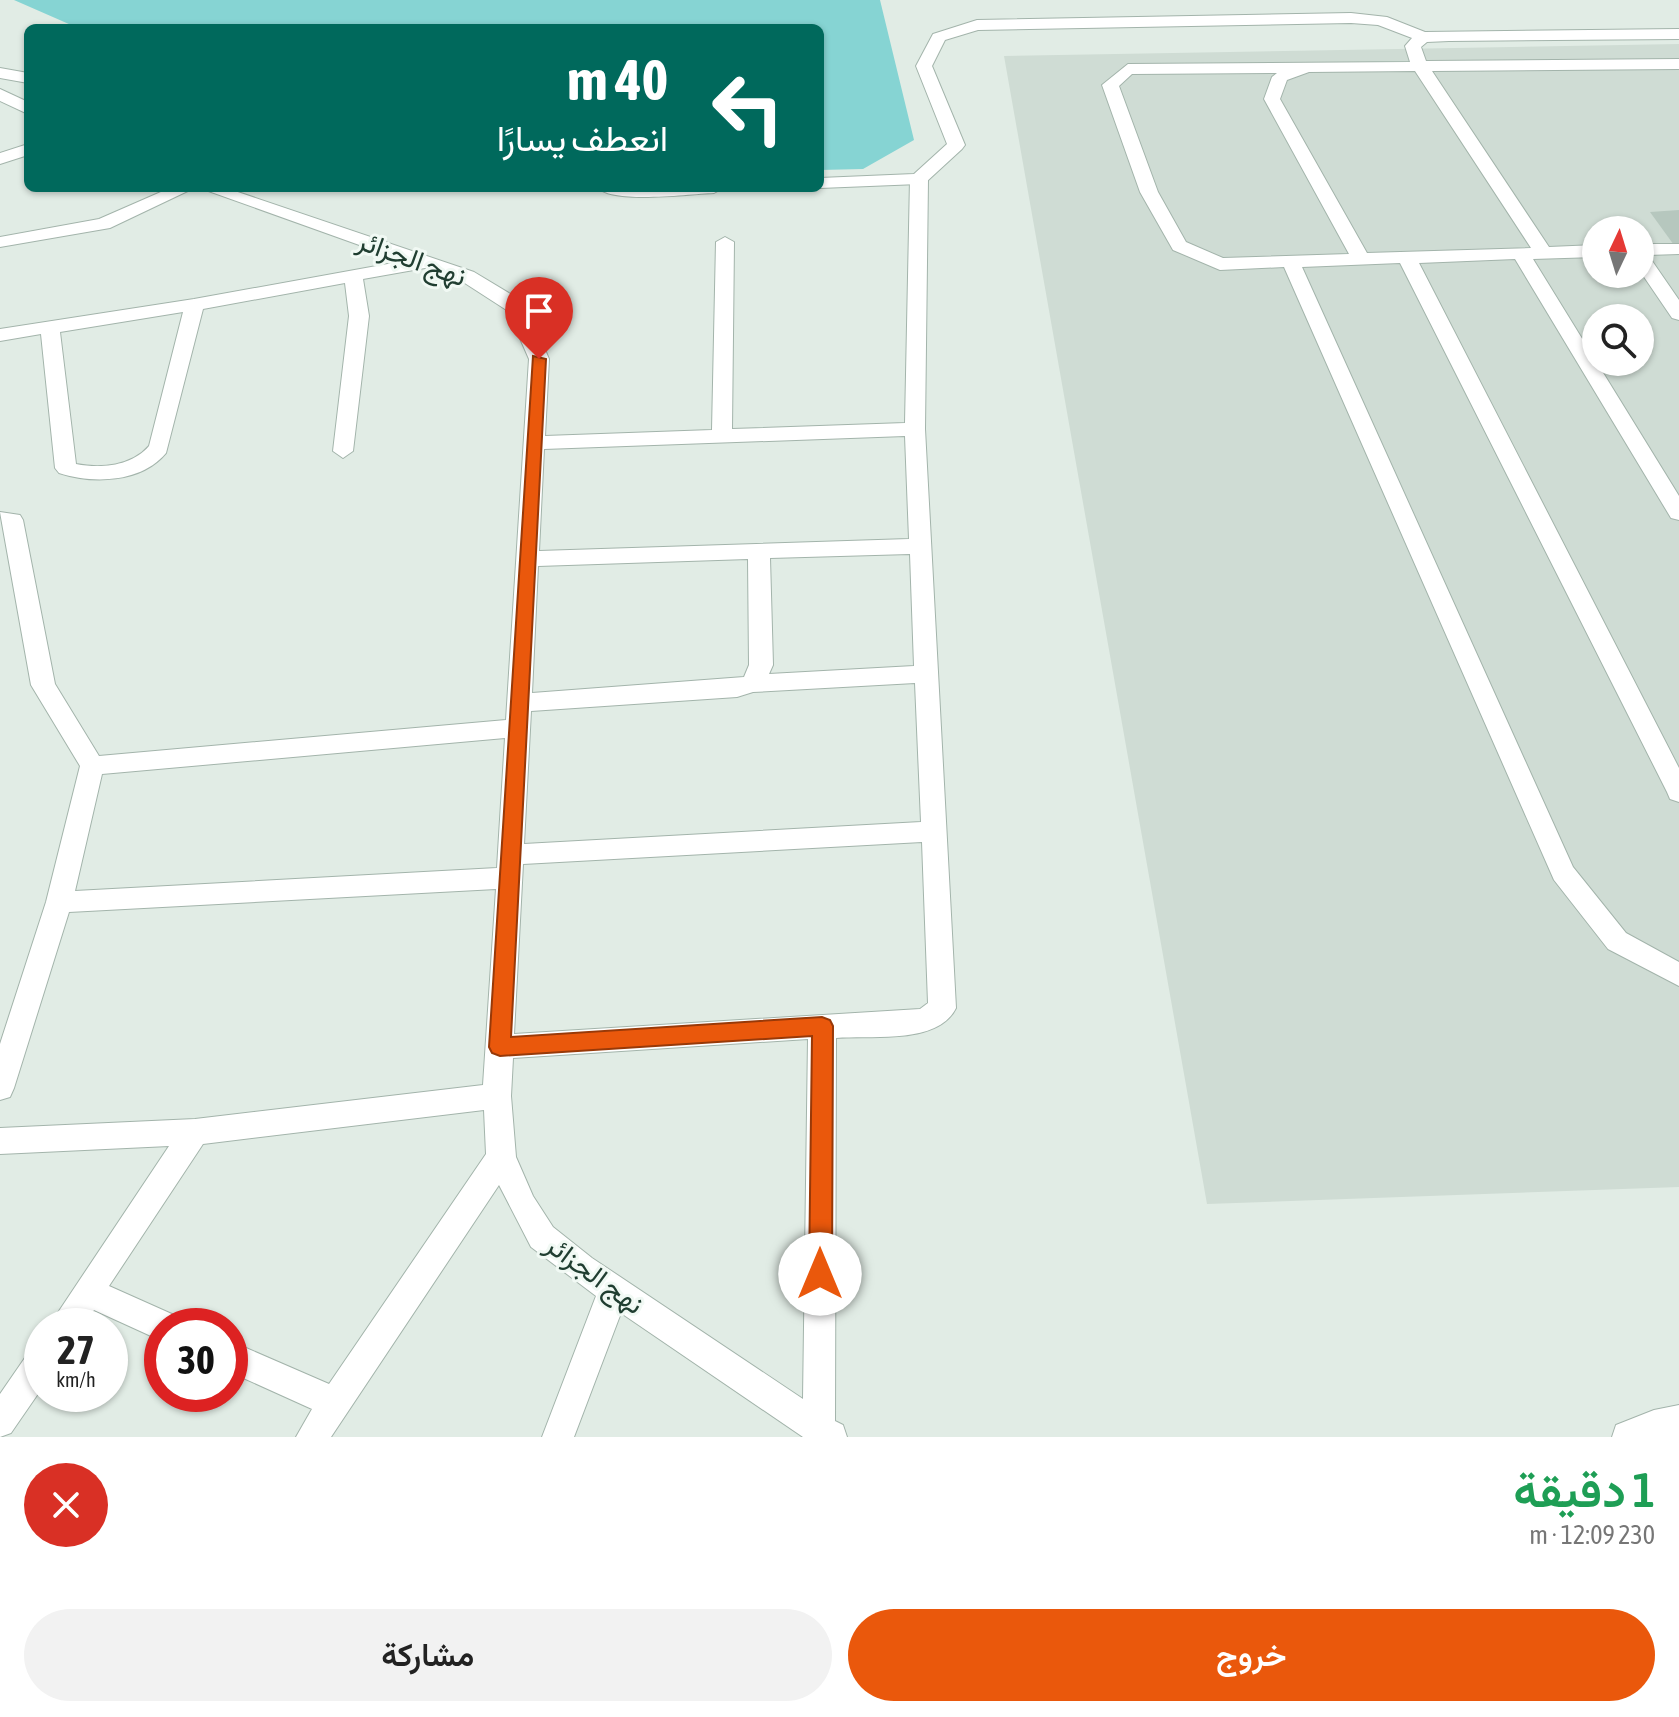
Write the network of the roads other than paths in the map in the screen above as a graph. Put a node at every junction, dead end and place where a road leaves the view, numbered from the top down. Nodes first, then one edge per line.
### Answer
1 (1679, 34) edge
2 (1423, 37) junction
3 (1679, 64) edge
4 (1311, 66) junction
5 (1420, 66) junction
6 (0, 73) edge
7 (24, 77) edge
8 (0, 94) edge
9 (24, 107) edge
10 (24, 150) edge
11 (0, 159) edge
12 (919, 179) junction
13 (824, 183) edge
14 (176, 192) edge
15 (221, 192) edge
16 (0, 242) edge
17 (725, 242) dead end
18 (1677, 249) dead end
19 (1654, 250) edge
20 (1582, 252) edge
21 (1544, 253) junction
22 (1521, 254) junction
23 (1407, 258) junction
24 (1361, 259) junction
25 (428, 262) junction
26 (1291, 262) junction
27 (353, 276) junction
28 (1654, 277) edge
29 (194, 305) junction
30 (1679, 314) edge
31 (50, 328) junction
32 (0, 335) edge
33 (915, 429) junction
34 (722, 436) junction
35 (534, 443) junction
36 (343, 451) dead end
37 (1679, 513) edge
38 (0, 519) edge
39 (921, 546) junction
40 (759, 552) junction
41 (527, 559) junction
42 (927, 674) junction
43 (753, 683) junction
44 (518, 716) junction
45 (92, 766) junction
46 (1679, 792) edge
47 (935, 831) junction
48 (510, 866) junction
49 (59, 902) junction
50 (1679, 975) edge
51 (822, 1026) junction
52 (500, 1047) junction
53 (0, 1088) edge
54 (497, 1096) junction
55 (195, 1132) junction
56 (0, 1141) edge
57 (501, 1157) junction
58 (614, 1290) junction
59 (88, 1292) junction
60 (77, 1308) edge
61 (144, 1317) edge
62 (248, 1364) edge
63 (24, 1387) edge
64 (335, 1403) junction
65 (1679, 1421) edge
66 (0, 1422) edge
67 (825, 1433) edge
68 (312, 1437) edge
69 (558, 1437) edge
70 (1628, 1437) edge

1 - 2 street
2 - 5 street
2 - 12 street
3 - 5 street
4 - 5 street
4 - 24 street
4 - 26 street
5 - 21 street
6 - 7 street
8 - 9 street
10 - 11 street
12 - 13 street
12 - 33 street
14 - 16 street
15 - 25 street, نهج الجزائر
17 - 34 street
18 - 19 street
20 - 21 street
21 - 22 street
22 - 23 street
22 - 37 street
23 - 24 street
23 - 46 street
24 - 26 street
25 - 27 street
25 - 35 street, نهج الجزائر
26 - 50 street
27 - 29 street
27 - 36 street
28 - 30 street
29 - 31 street
29 - 31 street
31 - 32 street
33 - 34 street
33 - 39 street
34 - 35 street
35 - 41 street, نهج الجزائر
38 - 45 street
39 - 40 street
39 - 42 street
40 - 41 street
40 - 43 street
41 - 44 street, نهج الجزائر
42 - 43 street
42 - 47 street
43 - 44 street
44 - 45 street
44 - 48 street, نهج الجزائر
45 - 49 street
47 - 48 street
47 - 51 street
48 - 49 street
48 - 52 street, نهج الجزائر
49 - 53 street
51 - 52 street
51 - 67 street
52 - 54 street, نهج الجزائر
54 - 55 street
54 - 57 street, نهج الجزائر
55 - 56 street
55 - 59 street
57 - 58 street, نهج الجزائر
57 - 64 street
58 - 67 street, نهج الجزائر
58 - 69 street
59 - 60 street
59 - 61 street
62 - 64 street
63 - 66 street
64 - 68 street
65 - 70 street

